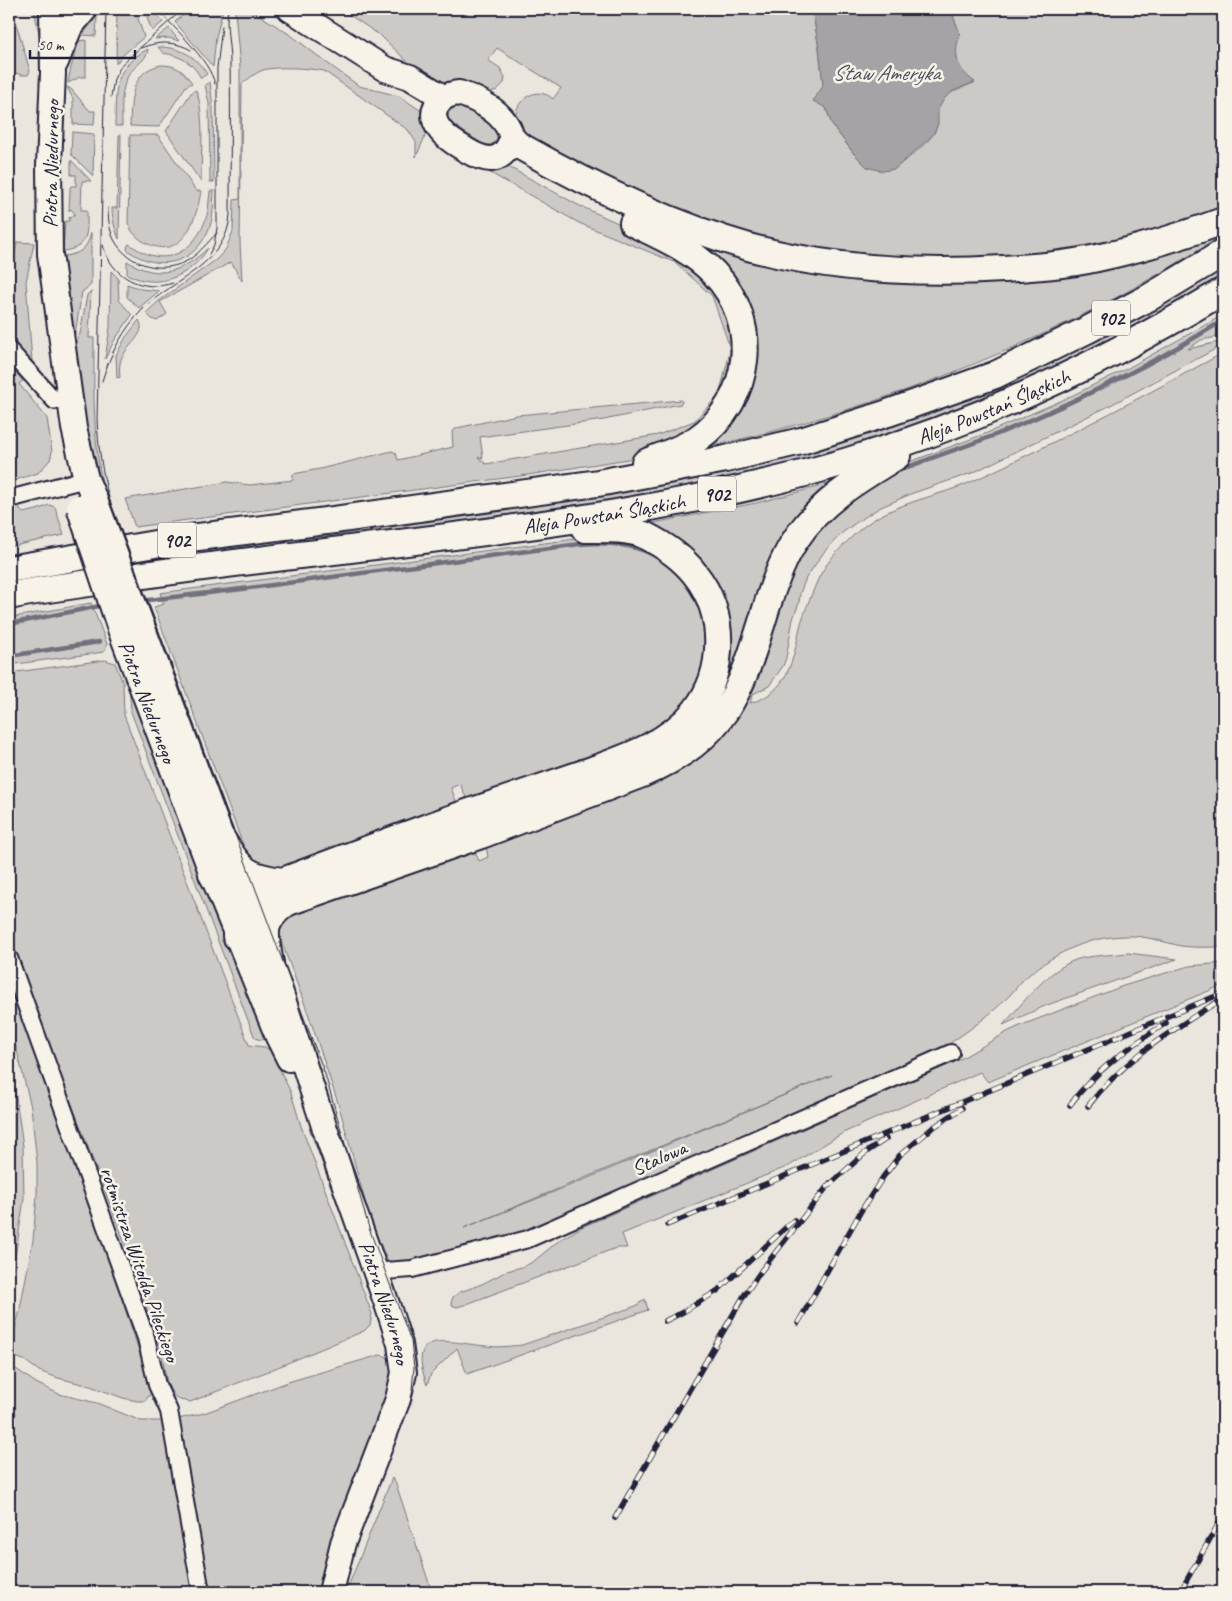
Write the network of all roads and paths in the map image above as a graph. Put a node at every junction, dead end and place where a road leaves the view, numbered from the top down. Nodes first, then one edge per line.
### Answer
1 (52, 9) edge
2 (85, 9) edge
3 (290, 9) edge
4 (53, 74) junction
5 (439, 104) junction
6 (507, 147) junction
7 (1223, 221) edge
8 (1223, 253) edge
9 (50, 254) junction
10 (1223, 292) edge
11 (9, 350) edge
12 (55, 402) junction
13 (939, 431) junction
14 (598, 483) junction
15 (83, 492) junction
16 (9, 499) edge
17 (489, 531) junction
18 (9, 569) edge
19 (9, 596) edge
20 (131, 628) junction
21 (222, 839) junction
22 (212, 874) junction
23 (286, 891) junction
24 (243, 909) junction
25 (236, 936) junction
26 (9, 958) edge
27 (270, 963) junction
28 (951, 1054) dead end
29 (325, 1129) junction
30 (376, 1274) junction
31 (201, 1592) edge
32 (331, 1592) edge

1 - 4 main road, Piotra Niedurnego
2 - 4 main road, Piotra Niedurnego
3 - 5 main road
4 - 9 main road, Piotra Niedurnego
5 - 6 main road
5 - 6 main road
6 - 7 main road
6 - 14 main road
8 - 14 main road, Aleja Powstań Śląskich / 902
9 - 12 main road, Piotra Niedurnego
9 - 15 main road, Piotra Niedurnego
10 - 13 main road, Aleja Powstań Śląskich / 902
11 - 12 street
12 - 15 main road, Piotra Niedurnego
13 - 17 main road, Aleja Powstań Śląskich / 902
13 - 23 main road
14 - 18 main road, Aleja Powstań Śląskich / 902
15 - 16 street
15 - 20 main road, Piotra Niedurnego, bridge
17 - 19 main road, Aleja Powstań Śląskich / 902
17 - 23 main road
20 - 21 main road, Piotra Niedurnego
20 - 22 main road, Piotra Niedurnego
21 - 23 main road
21 - 24 main road, Piotra Niedurnego
22 - 24 main road
22 - 25 main road, Piotra Niedurnego
23 - 24 main road
23 - 27 main road
24 - 25 main road
24 - 27 main road, Piotra Niedurnego
25 - 29 main road, Piotra Niedurnego
26 - 31 street, rotmistrza Witolda Pileckiego
27 - 29 main road, Piotra Niedurnego
28 - 30 street, Stalowa
29 - 30 main road, Piotra Niedurnego
30 - 32 main road, Piotra Niedurnego

